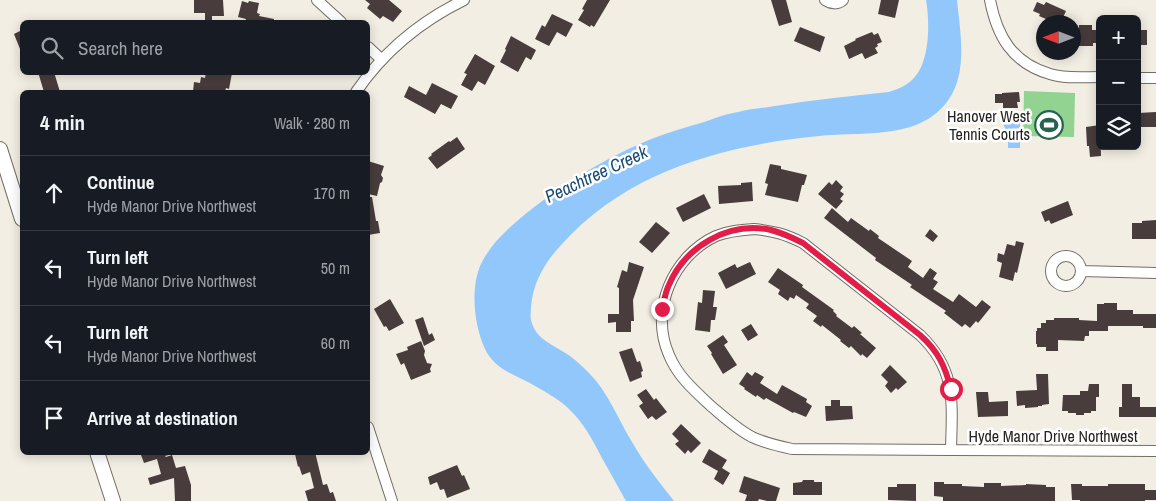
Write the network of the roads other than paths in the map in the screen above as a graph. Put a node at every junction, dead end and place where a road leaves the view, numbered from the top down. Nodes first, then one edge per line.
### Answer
1 (316, 0) edge
2 (464, 0) edge
3 (825, 0) edge
4 (843, 0) edge
5 (990, 0) edge
6 (339, 20) edge
7 (370, 49) edge
8 (381, 60) junction
9 (370, 73) edge
10 (368, 75) edge
11 (1096, 77) edge
12 (1141, 78) edge
13 (1156, 78) edge
14 (357, 90) edge
15 (0, 150) edge
16 (20, 213) edge
17 (1082, 271) dead end
18 (1156, 272) edge
19 (370, 433) edge
20 (951, 450) junction
21 (1156, 452) edge
22 (98, 455) edge
23 (113, 501) edge
24 (392, 501) edge

1 - 6 street
2 - 8 street
3 - 4 street
5 - 11 street
7 - 8 street
8 - 9 street
10 - 14 street
12 - 13 street
15 - 16 street
17 - 18 street
19 - 24 street
20 - 20 street, Hyde Manor Drive Northwest
20 - 21 street, Hyde Manor Drive Northwest
22 - 23 street

